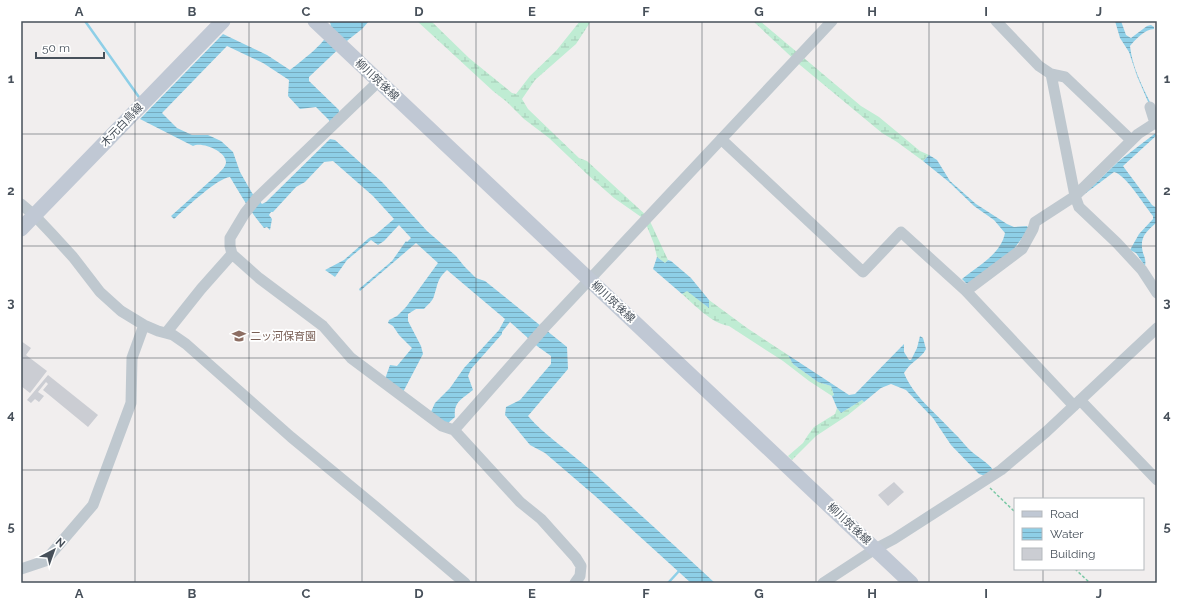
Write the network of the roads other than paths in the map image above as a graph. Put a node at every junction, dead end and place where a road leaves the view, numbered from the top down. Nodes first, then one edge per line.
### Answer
1 (223, 21) edge
2 (832, 21) edge
3 (996, 21) edge
4 (320, 26) edge
5 (1051, 74) junction
6 (379, 81) junction
7 (1150, 107) dead end
8 (1156, 123) edge
9 (721, 139) junction
10 (1131, 140) junction
11 (1075, 196) junction
12 (21, 204) edge
13 (34, 215) junction
14 (21, 229) edge
15 (232, 254) junction
16 (589, 280) junction
17 (966, 291) junction
18 (1157, 293) edge
19 (145, 326) junction
20 (1157, 328) edge
21 (162, 332) junction
22 (1077, 403) junction
23 (454, 430) junction
24 (1157, 480) edge
25 (875, 549) junction
26 (21, 569) edge
27 (465, 583) edge
28 (574, 583) edge
29 (823, 583) edge
30 (911, 583) edge

1 - 13 main road, 木元白鳥線
2 - 9 street
3 - 5 street
4 - 6 main road, 柳川筑後線
5 - 10 street
5 - 11 street
6 - 15 street
6 - 16 main road, 柳川筑後線
7 - 8 street
8 - 10 street
9 - 16 street
9 - 17 street
10 - 11 street
11 - 17 street
11 - 18 street
12 - 13 street
13 - 14 main road, 木元白鳥線
13 - 19 street
15 - 21 street
15 - 23 street
16 - 23 street
16 - 25 main road, 柳川筑後線
17 - 22 street
19 - 21 street
19 - 26 street
20 - 22 street
21 - 27 street
22 - 24 street
22 - 25 street
23 - 28 street
25 - 29 street
25 - 30 main road, 柳川筑後線

